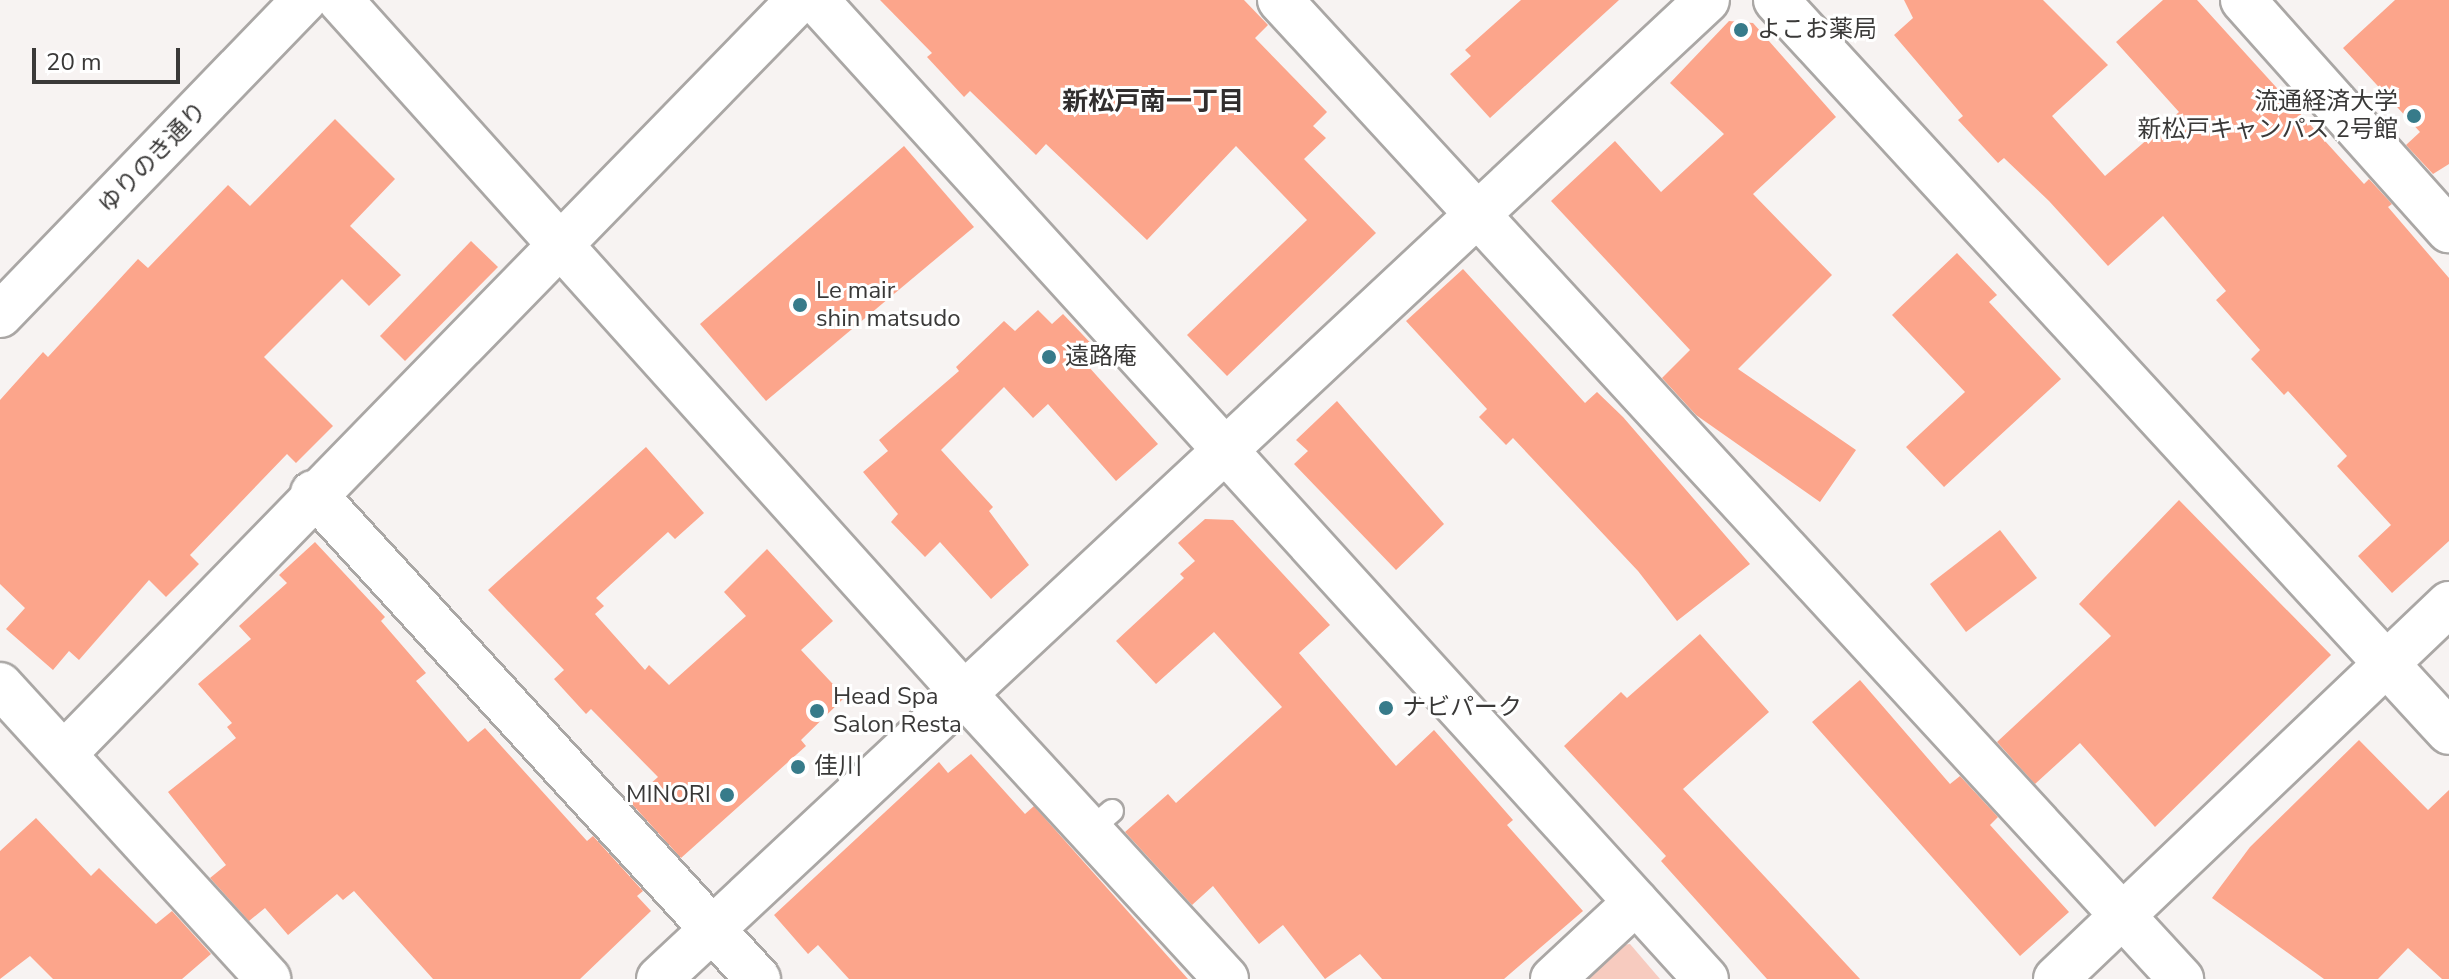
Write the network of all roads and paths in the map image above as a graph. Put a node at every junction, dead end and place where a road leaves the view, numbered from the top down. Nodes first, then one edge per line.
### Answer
1 (304, 0) edge
2 (340, 0) edge
3 (799, 0) edge
4 (816, 0) edge
5 (1280, 0) edge
6 (1707, 0) edge
7 (1776, 0) edge
8 (2243, 0) edge
9 (1477, 214) junction
10 (2449, 230) edge
11 (558, 243) junction
12 (0, 315) edge
13 (1225, 449) junction
14 (313, 493) junction
15 (2449, 604) edge
16 (2388, 666) junction
17 (0, 685) edge
18 (966, 696) junction
19 (2449, 732) edge
20 (65, 753) junction
21 (1636, 902) junction
22 (2123, 916) junction
23 (712, 929) junction
24 (1219, 977) edge
25 (268, 979) edge
26 (659, 979) edge
27 (758, 979) edge
28 (1553, 979) edge
29 (1706, 979) edge
30 (2056, 979) edge
31 (2181, 979) edge

1 - 12 street, ゆりのき通り
2 - 11 street
3 - 11 street
4 - 13 street
5 - 9 street
6 - 9 street
7 - 16 street
8 - 10 street
9 - 13 street
9 - 22 street
11 - 14 street
11 - 18 street
13 - 18 street
13 - 21 street
14 - 20 street
14 - 23 street
15 - 16 street
16 - 19 street
16 - 22 street
17 - 20 street
18 - 23 street
18 - 24 street
20 - 25 street
21 - 28 street
21 - 29 street
22 - 30 street
22 - 31 street
23 - 26 street
23 - 27 street

